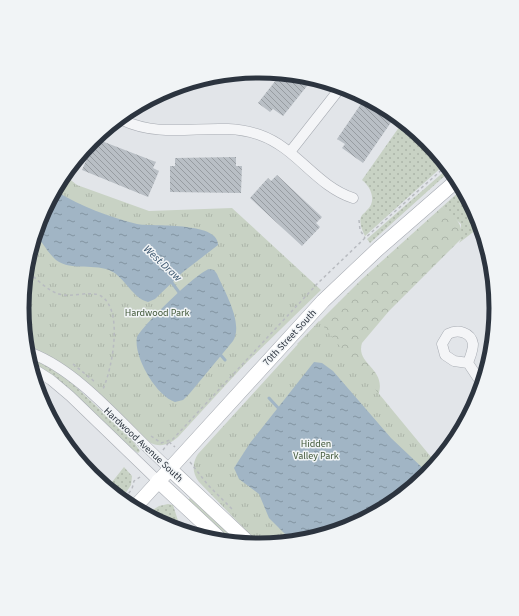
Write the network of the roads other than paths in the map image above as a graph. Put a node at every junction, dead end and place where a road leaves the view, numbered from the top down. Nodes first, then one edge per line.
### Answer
1 (338, 91) edge
2 (124, 121) edge
3 (290, 152) junction
4 (453, 184) edge
5 (353, 198) dead end
6 (33, 354) edge
7 (468, 363) dead end
8 (38, 372) edge
9 (479, 379) edge
10 (170, 468) junction
11 (158, 481) junction
12 (138, 504) edge
13 (215, 534) edge
14 (251, 538) edge

1 - 3 street
2 - 3 street
3 - 5 street
4 - 10 main road, 70th Street South
6 - 10 street, Hardwood Avenue South
7 - 9 street
8 - 11 street, Hardwood Avenue South
10 - 11 main road, 70th Street South
10 - 14 main road, Hardwood Avenue South
11 - 12 main road, 70th Street South
11 - 13 main road, Hardwood Avenue South

